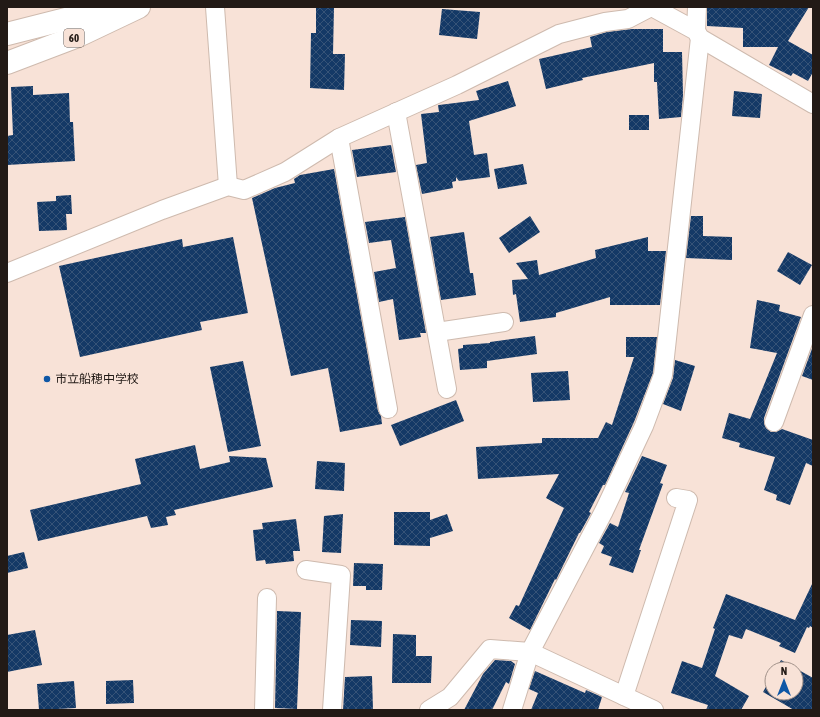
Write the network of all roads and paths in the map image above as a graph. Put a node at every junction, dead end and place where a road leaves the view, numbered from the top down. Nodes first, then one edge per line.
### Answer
1 (113, 7) edge
2 (139, 7) edge
3 (215, 7) edge
4 (651, 7) edge
5 (697, 7) edge
6 (7, 34) edge
7 (698, 34) junction
8 (7, 63) edge
9 (811, 97) edge
10 (396, 112) junction
11 (339, 138) junction
12 (228, 186) junction
13 (7, 274) edge
14 (813, 315) edge
15 (504, 322) dead end
16 (437, 332) junction
17 (447, 389) dead end
18 (388, 409) dead end
19 (774, 422) dead end
20 (676, 498) dead end
21 (306, 570) dead end
22 (267, 598) dead end
23 (530, 652) junction
24 (624, 696) junction
25 (264, 710) edge
26 (332, 710) edge
27 (429, 710) edge
28 (512, 710) edge
29 (654, 710) edge

1 - 6 main road, 60
2 - 8 main road, 60
3 - 12 street
4 - 7 street
4 - 10 street
5 - 7 street
7 - 9 street
7 - 23 street
10 - 11 street
10 - 16 street
11 - 12 street
11 - 18 street
12 - 13 street
14 - 19 street
15 - 16 street
16 - 17 street
20 - 24 street
21 - 26 street
22 - 25 street
23 - 24 street
23 - 27 street
23 - 28 street
24 - 29 street

